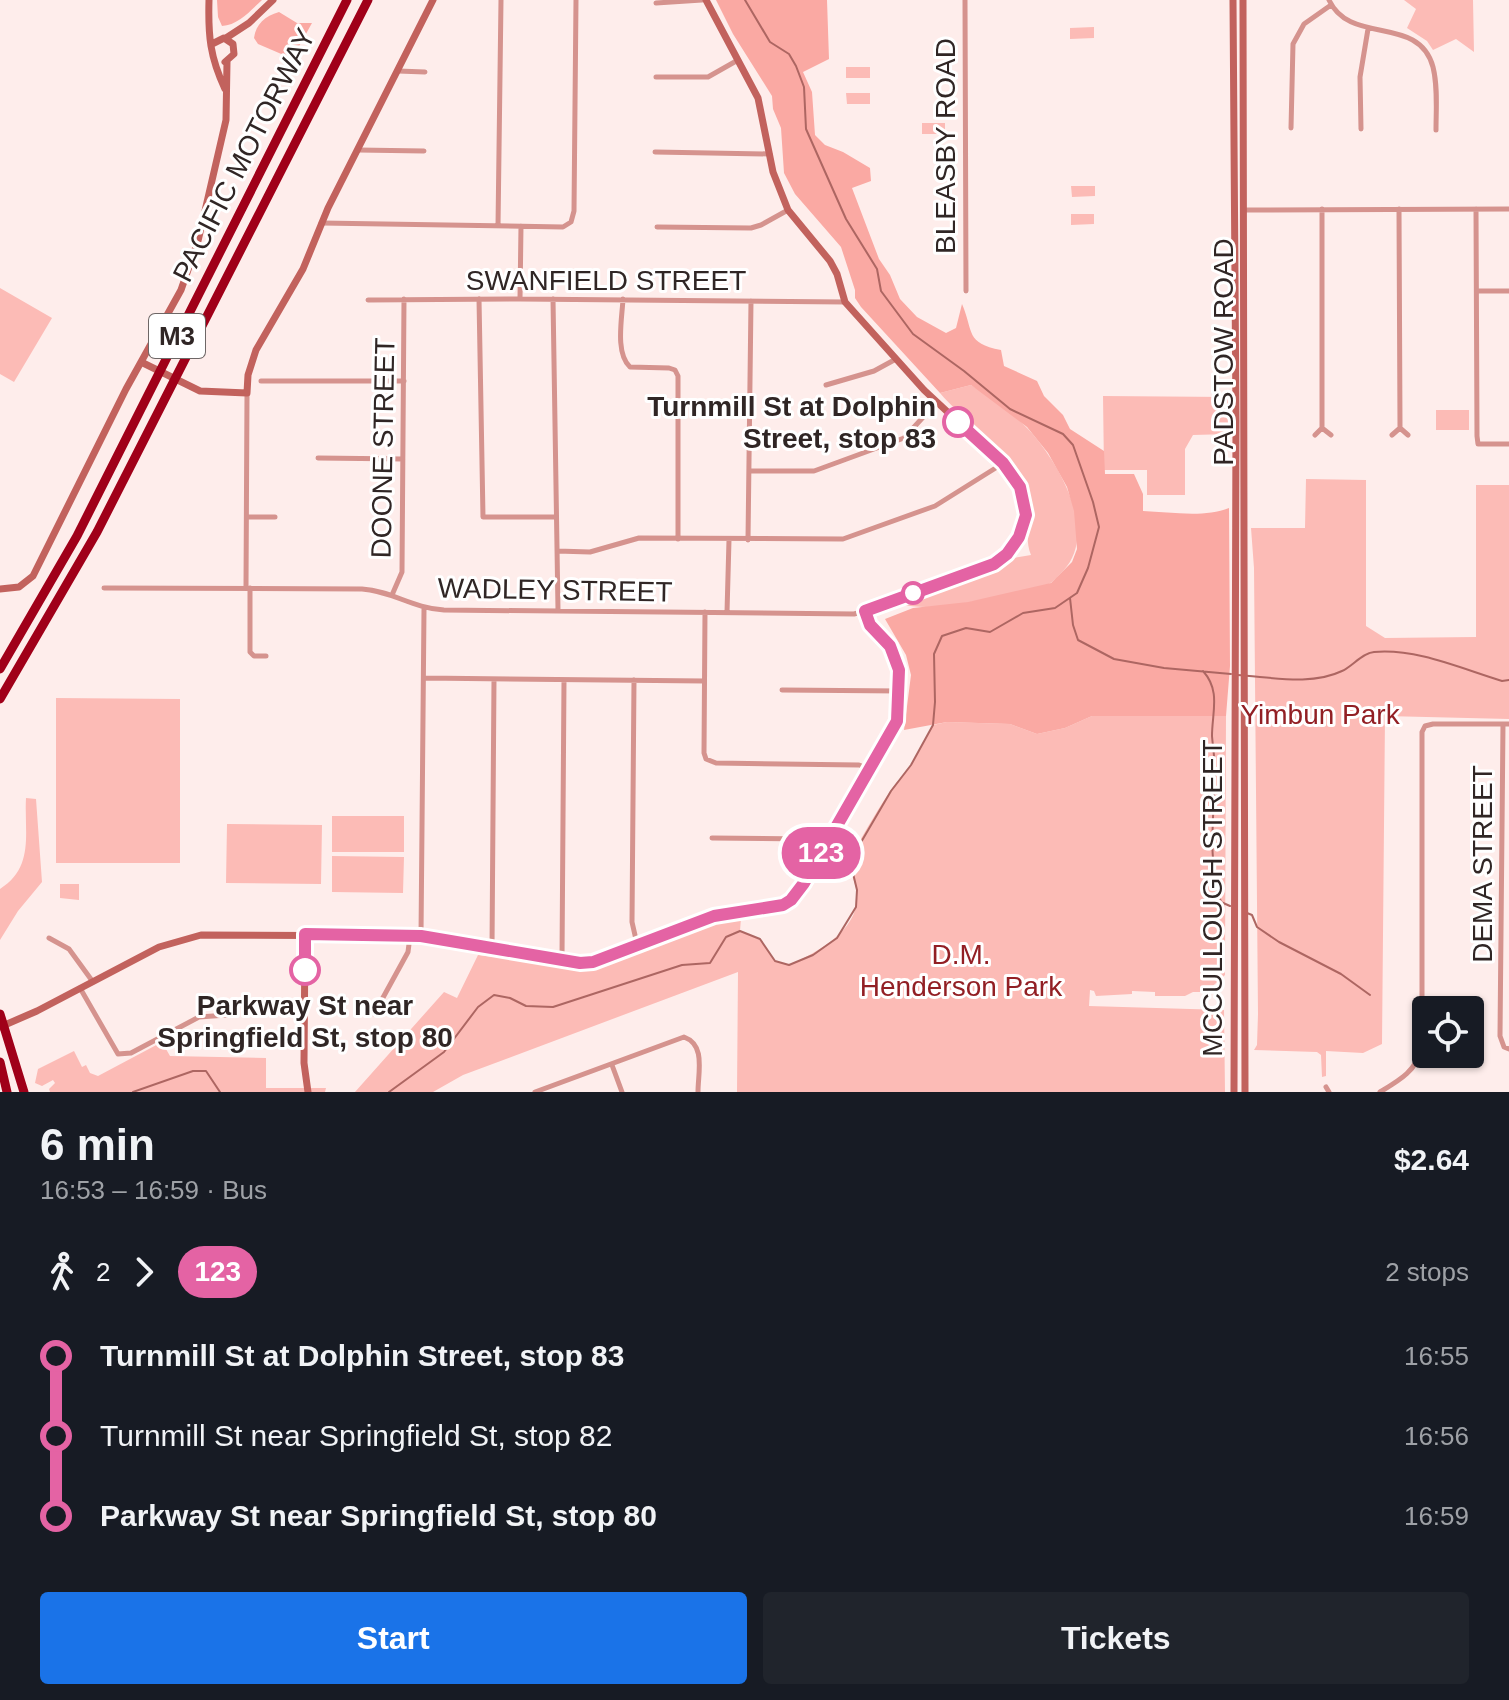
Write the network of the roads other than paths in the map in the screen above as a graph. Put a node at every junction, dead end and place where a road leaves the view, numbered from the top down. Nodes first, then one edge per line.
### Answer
1 (209, 0) edge
2 (273, 0) edge
3 (347, 0) edge
4 (368, 0) edge
5 (433, 0) edge
6 (501, 0) edge
7 (576, 0) edge
8 (704, 0) edge
9 (965, 0) edge
10 (1233, 0) edge
11 (1243, 0) edge
12 (656, 3) dead end
13 (1330, 3) edge
14 (209, 17) junction
15 (1368, 29) junction
16 (227, 40) junction
17 (212, 44) junction
18 (738, 60) junction
19 (215, 61) junction
20 (227, 62) junction
21 (397, 71) junction
22 (425, 72) dead end
23 (656, 77) dead end
24 (226, 91) junction
25 (1291, 128) dead end
26 (1361, 129) dead end
27 (1436, 130) dead end
28 (358, 150) junction
29 (424, 151) dead end
30 (655, 152) dead end
31 (770, 154) junction
32 (1322, 209) junction
33 (1399, 209) junction
34 (1476, 209) junction
35 (1509, 209) edge
36 (788, 210) junction
37 (1234, 210) junction
38 (1244, 210) junction
39 (321, 223) junction
40 (498, 226) junction
41 (521, 226) junction
42 (657, 227) dead end
43 (966, 291) dead end
44 (1477, 291) junction
45 (1509, 291) edge
46 (404, 299) junction
47 (479, 299) junction
48 (520, 299) junction
49 (553, 299) junction
50 (623, 299) junction
51 (368, 300) dead end
52 (751, 301) junction
53 (845, 302) junction
54 (896, 359) junction
55 (141, 362) junction
56 (261, 381) dead end
57 (404, 381) junction
58 (826, 385) dead end
59 (247, 393) junction
60 (937, 402) junction
61 (1322, 428) junction
62 (1400, 428) junction
63 (1315, 435) dead end
64 (1331, 435) dead end
65 (1392, 435) dead end
66 (1408, 435) dead end
67 (1509, 444) edge
68 (318, 458) dead end
69 (403, 459) junction
70 (1003, 463) junction
71 (749, 471) junction
72 (247, 517) junction
73 (275, 517) dead end
74 (556, 517) junction
75 (678, 539) junction
76 (729, 540) junction
77 (748, 540) junction
78 (557, 551) junction
79 (104, 588) dead end
80 (248, 588) junction
81 (0, 589) edge
82 (391, 595) junction
83 (424, 609) junction
84 (558, 610) junction
85 (865, 611) junction
86 (705, 612) junction
87 (727, 612) junction
88 (266, 656) dead end
89 (0, 669) edge
90 (424, 678) junction
91 (494, 679) junction
92 (564, 680) junction
93 (634, 680) junction
94 (704, 681) junction
95 (782, 690) dead end
96 (900, 691) junction
97 (0, 699) edge
98 (1234, 704) joint
99 (1246, 705) joint
100 (1506, 724) edge
101 (870, 769) junction
102 (712, 838) dead end
103 (825, 845) junction
104 (305, 934) junction
105 (410, 936) junction
106 (421, 936) junction
107 (49, 938) dead end
108 (637, 944) junction
109 (492, 949) junction
110 (562, 959) junction
111 (93, 982) junction
112 (80, 988) junction
113 (0, 1014) edge
114 (374, 1014) dead end
115 (227, 1015) dead end
116 (2, 1026) edge
117 (1509, 1049) edge
118 (0, 1062) edge
119 (612, 1065) junction
120 (7, 1092) edge
121 (24, 1092) edge
122 (308, 1092) edge
123 (535, 1092) edge
124 (622, 1092) edge
125 (698, 1092) edge
126 (1234, 1092) edge
127 (1245, 1092) edge
128 (1380, 1092) edge

1 - 14 street
2 - 16 street
3 - 89 highway, PACIFIC MOTORWAY / M3
4 - 97 highway, PACIFIC MOTORWAY / M3
5 - 21 street
6 - 40 street
7 - 41 street
8 - 12 street
8 - 18 street
9 - 43 street, BLEASBY ROAD
10 - 37 street, PADSTOW ROAD
11 - 38 street, PADSTOW ROAD
13 - 15 street
13 - 25 street
14 - 16 street
14 - 17 street
15 - 26 street
15 - 27 street
16 - 17 street
16 - 20 street
17 - 19 street
18 - 23 street
18 - 31 street
19 - 20 street
19 - 24 street
20 - 24 street
21 - 22 street
21 - 28 street
24 - 55 street
28 - 29 street
28 - 39 street
30 - 31 street
31 - 36 street
32 - 33 street
32 - 38 street
32 - 61 street
33 - 34 street
33 - 62 street
34 - 35 street
34 - 44 street
36 - 42 street
36 - 53 street
37 - 38 street
37 - 98 street, PADSTOW ROAD
38 - 99 street, PADSTOW ROAD
39 - 40 street
39 - 59 street
40 - 41 street
41 - 48 street
44 - 45 street
44 - 67 street
46 - 47 street, SWANFIELD STREET
46 - 51 street, SWANFIELD STREET
46 - 57 street, DOONE STREET
47 - 48 street, SWANFIELD STREET
47 - 74 street
48 - 49 street, SWANFIELD STREET
49 - 50 street, SWANFIELD STREET
49 - 74 street
50 - 52 street, SWANFIELD STREET
50 - 75 street
52 - 53 street, SWANFIELD STREET
52 - 71 street
53 - 54 street
54 - 58 street
54 - 60 street
55 - 59 street
55 - 81 street
56 - 57 street
57 - 69 street, DOONE STREET
59 - 72 street
60 - 70 street
60 - 71 street
61 - 63 street
61 - 64 street
62 - 65 street
62 - 66 street
68 - 69 street
69 - 82 street, DOONE STREET
70 - 77 street
70 - 85 street
71 - 77 street
72 - 73 street
72 - 80 street
74 - 78 street
75 - 76 street
75 - 78 street
76 - 77 street
76 - 87 street
78 - 84 street
79 - 80 street, WADLEY STREET
80 - 82 street, WADLEY STREET
80 - 88 street
82 - 83 street, WADLEY STREET
83 - 84 street, WADLEY STREET
83 - 90 street
84 - 86 street, WADLEY STREET
85 - 87 street, WADLEY STREET
85 - 96 street
86 - 87 street, WADLEY STREET
86 - 94 street
90 - 91 street
90 - 106 street
91 - 92 street
91 - 109 street
92 - 93 street
92 - 110 street
93 - 94 street
93 - 108 street
94 - 101 street
95 - 96 street
96 - 101 street
98 - 126 street, MCCULLOUGH STREET
99 - 127 street, MCCULLOUGH STREET
100 - 117 street, DEMA STREET
100 - 128 street
101 - 103 street
102 - 103 street
103 - 108 street
104 - 105 street
104 - 111 street
104 - 122 street
105 - 106 street
105 - 114 street
106 - 109 street
107 - 111 street
108 - 110 street
109 - 110 street
111 - 112 street
112 - 115 street
112 - 116 street
113 - 116 highway
116 - 121 highway
118 - 120 highway
119 - 123 street
119 - 124 street
119 - 125 street

